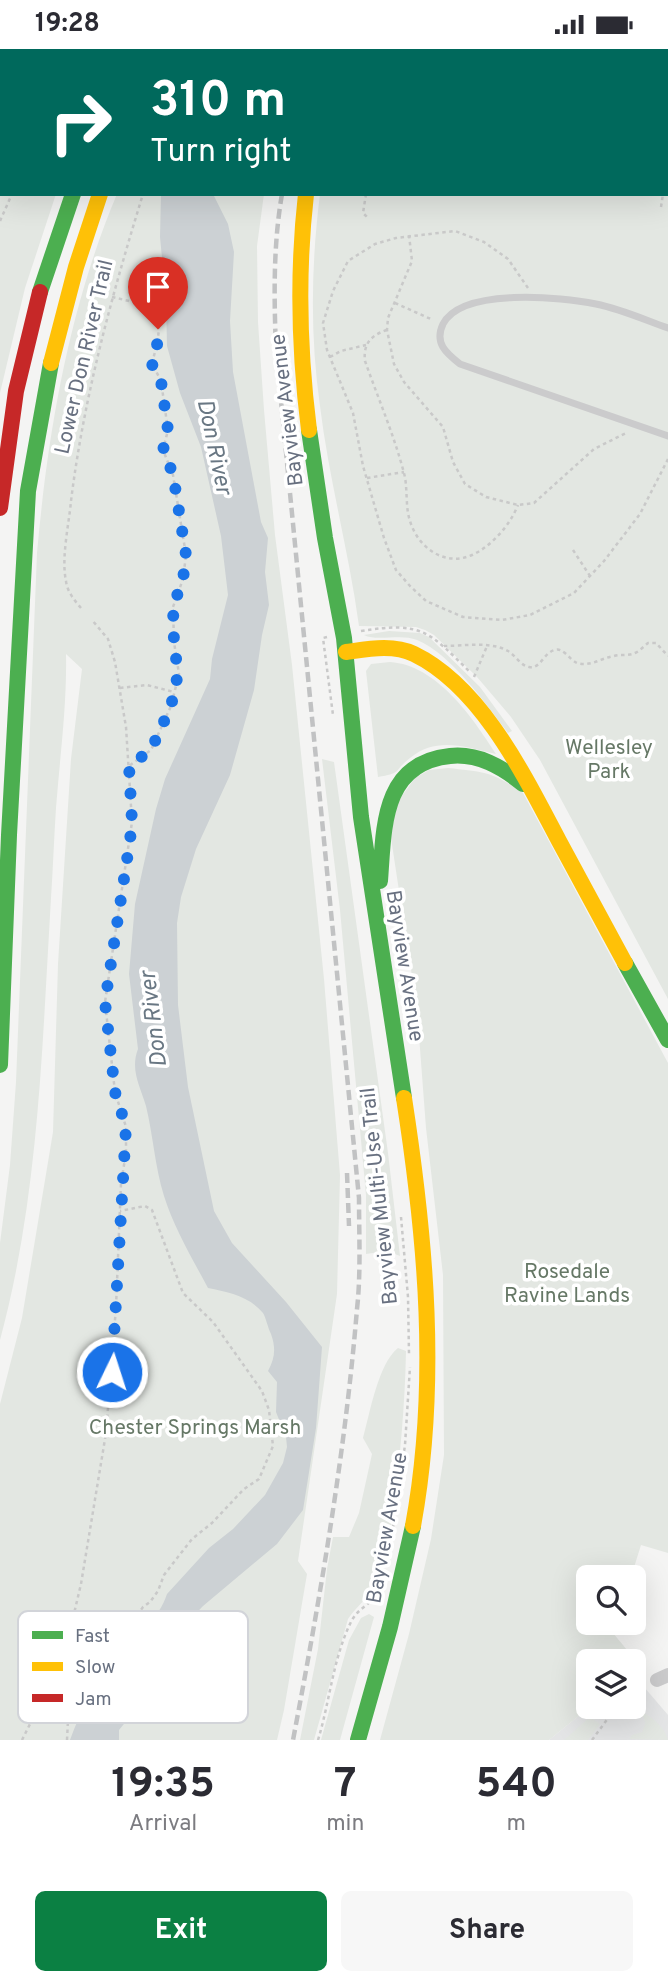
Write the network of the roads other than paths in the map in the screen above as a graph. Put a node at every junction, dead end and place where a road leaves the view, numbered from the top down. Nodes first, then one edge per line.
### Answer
1 (72, 196) edge
2 (99, 196) edge
3 (306, 196) edge
4 (668, 328) edge
5 (668, 436) edge
6 (0, 507) edge
7 (346, 652) junction
8 (533, 792) junction
9 (377, 925) junction
10 (668, 1040) edge
11 (0, 1065) edge
12 (358, 1740) edge

1 - 6 main road
2 - 11 main road
3 - 7 main road, Bayview Avenue
4 - 5 lane
7 - 8 main road
7 - 9 main road, Bayview Avenue
8 - 9 main road
8 - 10 main road
9 - 12 main road, Bayview Avenue

